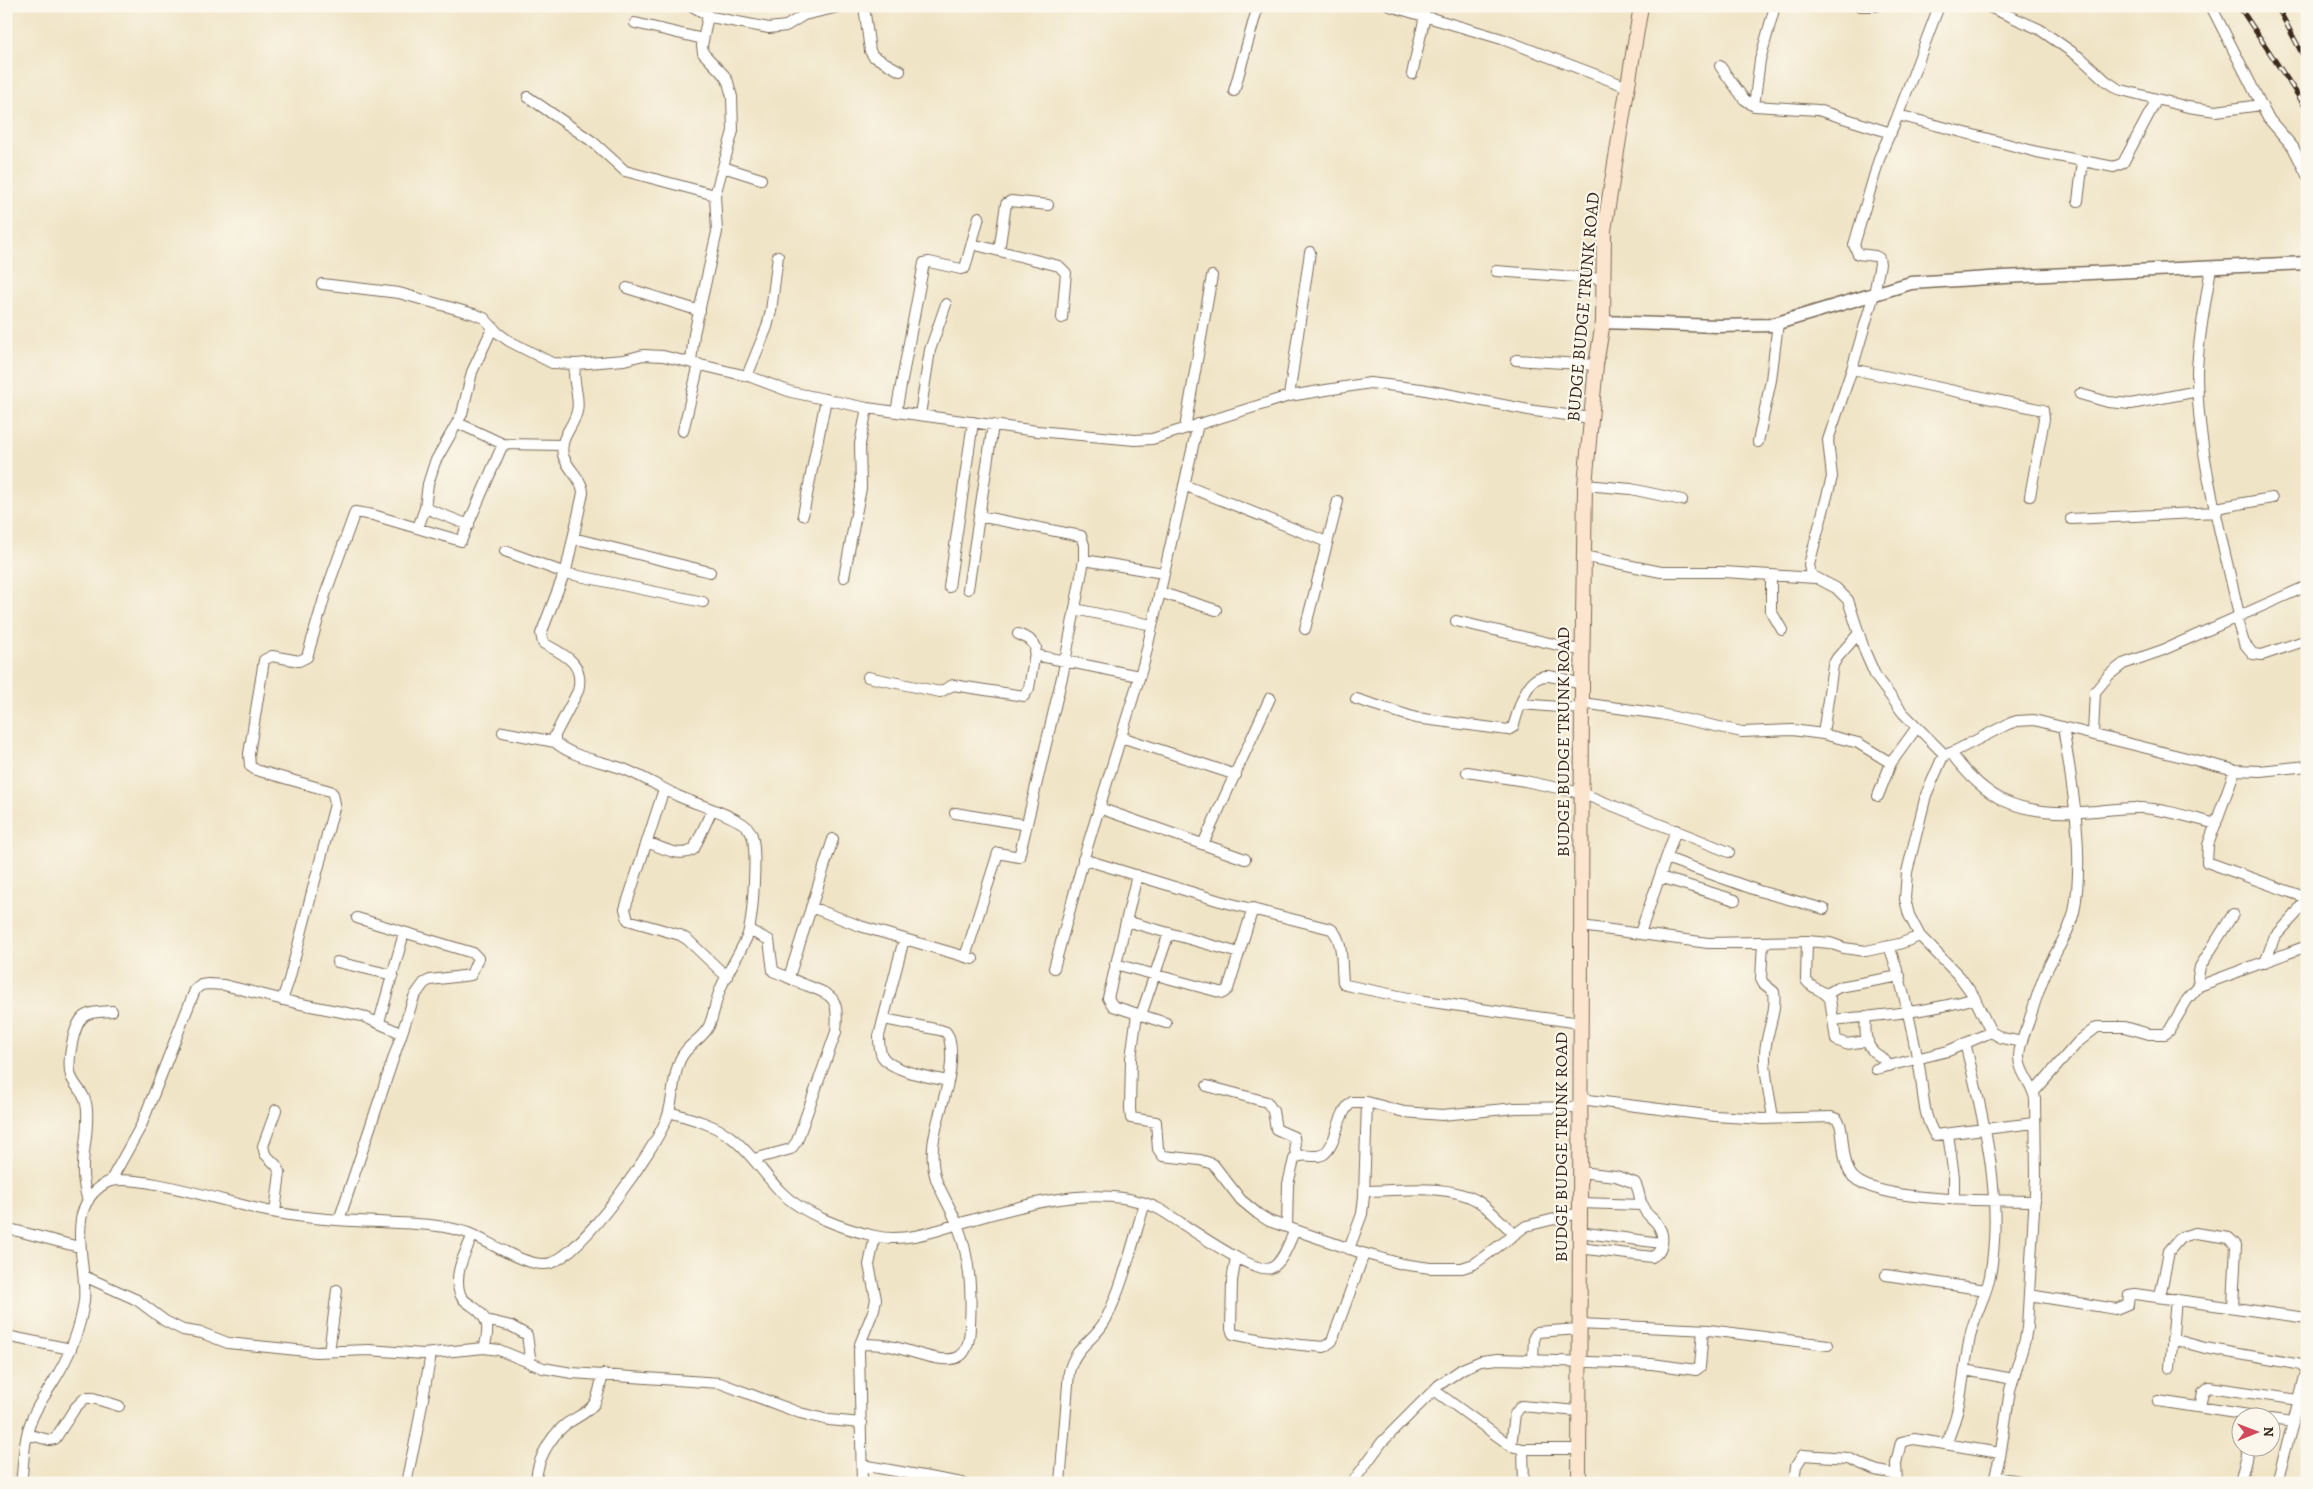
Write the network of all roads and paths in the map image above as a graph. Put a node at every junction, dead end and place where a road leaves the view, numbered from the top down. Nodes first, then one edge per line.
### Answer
1 (692, 6) edge
2 (843, 6) edge
3 (864, 6) edge
4 (1258, 6) edge
5 (1775, 6) edge
6 (1860, 6) edge
7 (1876, 6) edge
8 (1939, 6) edge
9 (1987, 6) edge
10 (2211, 6) edge
11 (1392, 7) edge
12 (1641, 7) edge
13 (708, 15) junction
14 (1425, 16) junction
15 (635, 23) dead end
16 (703, 40) junction
17 (1720, 66) dead end
18 (900, 71) dead end
19 (1412, 74) dead end
20 (1628, 87) junction
21 (1234, 91) dead end
22 (528, 97) dead end
23 (2157, 99) junction
24 (2261, 104) junction
25 (1754, 106) junction
26 (1898, 115) junction
27 (1891, 133) junction
28 (2083, 160) junction
29 (723, 167) junction
30 (2307, 175) edge
31 (761, 179) dead end
32 (714, 196) junction
33 (2078, 202) dead end
34 (1048, 205) dead end
35 (978, 217) dead end
36 (972, 244) junction
37 (999, 251) junction
38 (1310, 252) dead end
39 (778, 256) dead end
40 (2307, 263) edge
41 (2211, 267) junction
42 (1496, 271) dead end
43 (1212, 276) dead end
44 (1604, 279) junction
45 (322, 284) dead end
46 (626, 288) dead end
47 (1874, 294) junction
48 (946, 304) dead end
49 (700, 310) junction
50 (1062, 318) dead end
51 (1603, 322) junction
52 (1778, 323) junction
53 (493, 327) junction
54 (1516, 360) dead end
55 (695, 363) junction
56 (576, 364) junction
57 (1596, 364) junction
58 (1852, 369) junction
59 (747, 376) junction
60 (2198, 391) junction
61 (2080, 394) dead end
62 (1289, 396) junction
63 (826, 400) junction
64 (867, 408) junction
65 (896, 412) junction
66 (920, 415) junction
67 (1592, 418) junction
68 (973, 422) junction
69 (458, 423) junction
70 (1198, 424) junction
71 (993, 425) junction
72 (1185, 428) junction
73 (682, 431) dead end
74 (1758, 442) dead end
75 (503, 444) junction
76 (562, 445) junction
77 (1184, 485) junction
78 (1585, 485) junction
79 (2030, 496) dead end
80 (2272, 498) dead end
81 (1682, 500) dead end
82 (1338, 501) dead end
83 (425, 508) junction
84 (2216, 510) junction
85 (803, 515) dead end
86 (979, 516) junction
87 (2071, 519) dead end
88 (469, 525) junction
89 (418, 528) junction
90 (573, 538) junction
91 (1327, 542) junction
92 (505, 550) dead end
93 (1583, 556) junction
94 (1084, 560) junction
95 (710, 572) dead end
96 (565, 573) junction
97 (1163, 573) junction
98 (1771, 575) junction
99 (844, 577) dead end
100 (1815, 578) junction
101 (2307, 586) edge
102 (949, 587) dead end
103 (968, 589) dead end
104 (1159, 592) junction
105 (703, 602) dead end
106 (1075, 609) junction
107 (1216, 610) dead end
108 (2237, 616) junction
109 (1456, 622) dead end
110 (1152, 625) junction
111 (1305, 629) dead end
112 (1782, 630) dead end
113 (1018, 634) dead end
114 (1859, 634) junction
115 (2307, 640) edge
116 (1583, 651) junction
117 (1035, 655) junction
118 (1065, 662) junction
119 (1139, 676) junction
120 (868, 677) dead end
121 (1582, 684) junction
122 (1270, 698) dead end
123 (1356, 699) dead end
124 (1522, 704) junction
125 (1582, 706) junction
126 (1917, 727) junction
127 (2063, 727) junction
128 (503, 732) dead end
129 (1823, 734) junction
130 (2093, 734) junction
131 (1121, 738) junction
132 (555, 742) junction
133 (1948, 754) junction
134 (1891, 762) junction
135 (2307, 766) edge
136 (2235, 770) junction
137 (1467, 772) dead end
138 (1236, 775) junction
139 (664, 789) junction
140 (1581, 793) junction
141 (1878, 796) dead end
142 (1099, 808) junction
143 (712, 810) junction
144 (2075, 812) junction
145 (954, 813) dead end
146 (2216, 824) junction
147 (1027, 825) junction
148 (1676, 830) junction
149 (833, 839) dead end
150 (647, 842) junction
151 (1203, 844) junction
152 (1729, 852) dead end
153 (1666, 858) junction
154 (1083, 859) junction
155 (1245, 859) dead end
156 (1137, 875) junction
157 (1660, 877) junction
158 (2307, 898) edge
159 (1735, 900) dead end
160 (811, 907) junction
161 (1253, 908) junction
162 (1824, 910) dead end
163 (2233, 914) dead end
164 (357, 918) dead end
165 (1126, 921) junction
166 (1581, 926) junction
167 (749, 930) junction
168 (404, 932) junction
169 (1169, 933) junction
170 (1640, 933) junction
171 (1920, 936) junction
172 (904, 939) junction
173 (1807, 941) junction
174 (1763, 942) junction
175 (1889, 946) junction
176 (2307, 946) edge
177 (1239, 953) junction
178 (337, 962) dead end
179 (2265, 963) junction
180 (1115, 964) junction
181 (1054, 968) dead end
182 (393, 975) junction
183 (1155, 976) junction
184 (1900, 976) junction
185 (727, 977) junction
186 (789, 977) junction
187 (2199, 986) junction
188 (1827, 994) junction
189 (1975, 998) junction
190 (282, 1000) junction
191 (112, 1011) dead end
192 (1908, 1012) junction
193 (1139, 1014) junction
194 (1866, 1016) junction
195 (884, 1019) junction
196 (1834, 1020) junction
197 (379, 1022) junction
198 (1166, 1023) dead end
199 (1580, 1023) junction
200 (1991, 1032) junction
201 (401, 1033) junction
202 (1868, 1041) junction
203 (2022, 1042) junction
204 (1965, 1043) junction
205 (1918, 1059) junction
206 (1889, 1066) junction
207 (1876, 1069) dead end
208 (948, 1081) junction
209 (1207, 1086) dead end
210 (2034, 1092) junction
211 (1367, 1102) junction
212 (1580, 1103) junction
213 (276, 1110) dead end
214 (669, 1112) junction
215 (1773, 1118) junction
216 (2034, 1123) junction
217 (1986, 1128) junction
218 (1948, 1134) junction
219 (1296, 1156) junction
220 (754, 1159) junction
221 (1580, 1172) junction
222 (111, 1180) junction
223 (1364, 1192) junction
224 (1954, 1199) junction
225 (1995, 1200) junction
226 (2035, 1200) junction
227 (88, 1201) junction
228 (1145, 1203) junction
229 (1642, 1206) junction
230 (1579, 1208) junction
231 (275, 1212) junction
232 (339, 1220) junction
233 (958, 1224) junction
234 (6, 1228) edge
235 (1291, 1228) junction
236 (1579, 1232) junction
237 (1515, 1234) junction
238 (473, 1235) junction
239 (874, 1236) junction
240 (1661, 1243) junction
241 (79, 1247) junction
242 (1579, 1248) junction
243 (1350, 1249) junction
244 (1364, 1254) junction
245 (1236, 1257) junction
246 (1886, 1275) dead end
247 (84, 1276) junction
248 (337, 1290) dead end
249 (1986, 1290) junction
250 (2029, 1295) junction
251 (2160, 1297) junction
252 (2176, 1299) junction
253 (2233, 1307) junction
254 (2307, 1318) edge
255 (486, 1320) junction
256 (1579, 1326) junction
257 (1703, 1330) junction
258 (6, 1336) edge
259 (2172, 1339) junction
260 (860, 1344) junction
261 (1828, 1344) dead end
262 (484, 1348) junction
263 (71, 1349) junction
264 (329, 1352) junction
265 (431, 1354) junction
266 (1533, 1360) junction
267 (1578, 1361) junction
268 (531, 1364) junction
269 (2307, 1367) edge
270 (2170, 1368) dead end
271 (1965, 1370) junction
272 (603, 1374) junction
273 (2013, 1380) junction
274 (1434, 1390) junction
275 (2299, 1400) junction
276 (2158, 1401) dead end
277 (118, 1406) dead end
278 (2200, 1407) junction
279 (1578, 1411) junction
280 (2230, 1412) edge
281 (2280, 1420) edge
282 (2293, 1422) junction
283 (862, 1423) junction
284 (27, 1434) junction
285 (1946, 1444) junction
286 (1511, 1446) junction
287 (1523, 1449) junction
288 (1578, 1449) junction
289 (2000, 1453) junction
290 (2247, 1456) edge
291 (862, 1465) junction
292 (1896, 1479) edge
293 (1994, 1480) edge
294 (21, 1483) edge
295 (406, 1483) edge
296 (536, 1483) edge
297 (862, 1483) edge
298 (962, 1483) edge
299 (1060, 1483) edge
300 (1352, 1483) edge
301 (1524, 1483) edge
302 (1579, 1483) edge
303 (1794, 1483) edge
304 (2030, 1483) edge
305 (2241, 1483) edge
306 (2277, 1483) edge

1 - 13 street
2 - 13 street
3 - 18 street
4 - 21 street
5 - 25 street
6 - 7 street
8 - 26 street
9 - 23 street
10 - 24 street
11 - 14 street
12 - 20 main road, BUDGE BUDGE TRUNK ROAD
13 - 16 street
14 - 19 street
14 - 20 street
15 - 16 street
16 - 29 street
17 - 25 street
20 - 44 main road, BUDGE BUDGE TRUNK ROAD
22 - 32 street
23 - 24 street
23 - 28 street
24 - 30 street
25 - 27 street
26 - 27 street
26 - 28 street
27 - 47 street
28 - 33 street
29 - 31 street
29 - 32 street
32 - 49 street
34 - 37 street
35 - 36 street
36 - 37 street
36 - 65 street
37 - 50 street
38 - 62 street
39 - 59 street
40 - 41 street
41 - 47 street
41 - 60 street
42 - 44 street
43 - 72 street
44 - 51 main road, BUDGE BUDGE TRUNK ROAD
45 - 53 street
46 - 49 street
47 - 52 street
47 - 58 street
48 - 66 street
49 - 55 street
51 - 52 street
51 - 57 main road, BUDGE BUDGE TRUNK ROAD
52 - 74 street
53 - 56 street
53 - 69 street
54 - 57 street
55 - 56 street
55 - 59 street
55 - 73 street
56 - 76 street
57 - 67 main road, BUDGE BUDGE TRUNK ROAD
58 - 79 street
58 - 100 street
59 - 63 street
60 - 61 street
60 - 84 street
62 - 67 street
62 - 70 street
63 - 64 street
63 - 85 street
64 - 65 street
64 - 99 street
65 - 66 street
66 - 68 street
67 - 78 main road, BUDGE BUDGE TRUNK ROAD
68 - 71 street
68 - 102 street
69 - 75 street
69 - 83 street
70 - 72 street
70 - 77 street
71 - 72 street
71 - 86 street
75 - 76 street
75 - 88 street
76 - 90 street
77 - 91 street
77 - 97 street
78 - 81 street
78 - 93 main road, BUDGE BUDGE TRUNK ROAD
80 - 84 street
82 - 91 street
83 - 88 street
83 - 89 street
84 - 87 street
84 - 108 street
86 - 94 street
86 - 103 street
88 - 89 street
89 - 190 street
90 - 95 street
90 - 96 street
91 - 111 street
92 - 96 street
93 - 98 street
93 - 116 main road, BUDGE BUDGE TRUNK ROAD
94 - 97 street
94 - 106 street
96 - 105 street
96 - 132 street
97 - 104 street
98 - 100 street
98 - 112 street
100 - 114 street
101 - 108 street
104 - 107 street
104 - 110 street
106 - 110 street
106 - 118 street
108 - 115 street
108 - 130 street
109 - 116 street
110 - 119 street
113 - 117 street
114 - 126 street
114 - 129 street
116 - 121 main road, BUDGE BUDGE TRUNK ROAD
117 - 118 street
117 - 120 street
118 - 119 street
118 - 147 street
119 - 131 street
121 - 124 street
121 - 125 main road, BUDGE BUDGE TRUNK ROAD
122 - 138 street
123 - 124 street
124 - 125 street
125 - 129 street
125 - 140 main road, BUDGE BUDGE TRUNK ROAD
126 - 133 street
126 - 134 street
127 - 130 street
127 - 133 street
127 - 144 street
128 - 132 street
129 - 134 street
130 - 136 street
131 - 138 street
131 - 142 street
132 - 139 street
133 - 144 street
133 - 171 street
134 - 141 street
135 - 136 street
136 - 146 street
137 - 140 street
138 - 151 street
139 - 143 street
139 - 150 street
140 - 148 street
140 - 166 main road, BUDGE BUDGE TRUNK ROAD
142 - 151 street
142 - 154 street
143 - 150 street
143 - 167 street
144 - 146 street
144 - 203 street
145 - 147 street
146 - 158 street
147 - 172 street
148 - 152 street
148 - 153 street
149 - 160 street
150 - 185 street
151 - 155 street
153 - 157 street
153 - 162 street
154 - 156 street
154 - 181 street
156 - 161 street
156 - 165 street
157 - 159 street
157 - 170 street
158 - 179 street
160 - 172 street
160 - 186 street
161 - 177 street
161 - 199 street
163 - 187 street
164 - 168 street
165 - 169 street
165 - 180 street
166 - 170 street
166 - 199 main road, BUDGE BUDGE TRUNK ROAD
167 - 185 street
167 - 186 street
168 - 182 street
168 - 201 street
169 - 177 street
169 - 183 street
170 - 174 street
171 - 175 street
171 - 189 street
172 - 195 street
173 - 174 street
173 - 175 street
173 - 188 street
174 - 215 street
175 - 184 street
176 - 179 street
177 - 183 street
178 - 182 street
179 - 187 street
180 - 183 street
180 - 193 street
182 - 197 street
183 - 193 street
184 - 188 street
184 - 192 street
185 - 214 street
186 - 220 street
187 - 210 street
188 - 196 street
189 - 192 street
189 - 200 street
190 - 197 street
190 - 222 street
191 - 227 street
192 - 194 street
192 - 205 street
193 - 198 street
193 - 235 street
194 - 196 street
194 - 202 street
195 - 208 street
195 - 208 street
196 - 202 street
197 - 201 street
199 - 212 main road, BUDGE BUDGE TRUNK ROAD
200 - 203 street
200 - 204 street
201 - 232 street
202 - 206 street
203 - 210 street
204 - 205 street
204 - 217 street
205 - 206 street
205 - 218 street
206 - 207 street
208 - 233 street
209 - 219 street
210 - 216 street
211 - 212 street
211 - 219 street
211 - 223 street
212 - 215 street
212 - 221 main road, BUDGE BUDGE TRUNK ROAD
213 - 231 street
214 - 220 street
214 - 238 street
215 - 224 street
216 - 217 street
216 - 226 street
217 - 218 street
217 - 225 street
218 - 224 street
219 - 235 street
220 - 239 street
221 - 229 street
221 - 230 main road, BUDGE BUDGE TRUNK ROAD
222 - 227 street
222 - 231 street
223 - 237 street
223 - 243 street
224 - 225 street
225 - 226 street
225 - 249 street
226 - 250 street
227 - 241 street
228 - 233 street
228 - 245 street
228 - 299 street
229 - 230 street
229 - 240 street
230 - 236 main road, BUDGE BUDGE TRUNK ROAD
230 - 237 street
231 - 232 street
232 - 238 street
233 - 239 street
233 - 260 street
234 - 241 street
235 - 243 street
235 - 245 street
236 - 240 street
236 - 242 main road, BUDGE BUDGE TRUNK ROAD
237 - 244 street
238 - 255 street
239 - 260 street
240 - 242 street
241 - 247 street
242 - 256 main road, BUDGE BUDGE TRUNK ROAD
243 - 244 street
244 - 245 street
246 - 249 street
247 - 263 street
247 - 264 street
248 - 264 street
249 - 271 street
250 - 251 street
250 - 273 street
251 - 252 street
251 - 253 street
252 - 253 street
252 - 259 street
253 - 254 street
255 - 262 street
255 - 268 street
256 - 257 street
256 - 266 street
256 - 267 main road, BUDGE BUDGE TRUNK ROAD
257 - 261 street
257 - 267 street
258 - 263 street
259 - 269 street
259 - 270 street
260 - 283 street
262 - 265 street
262 - 268 street
263 - 284 street
264 - 265 street
265 - 295 street
266 - 267 street
266 - 274 street
267 - 279 main road, BUDGE BUDGE TRUNK ROAD
268 - 272 street
269 - 275 street
271 - 273 street
271 - 285 street
272 - 283 street
272 - 296 street
273 - 289 street
274 - 286 street
274 - 300 street
275 - 278 street
275 - 282 street
276 - 278 street
277 - 284 street
278 - 280 street
279 - 286 street
279 - 288 main road, BUDGE BUDGE TRUNK ROAD
281 - 282 street
282 - 306 street
283 - 291 street
284 - 294 street
285 - 289 street
285 - 292 street
286 - 287 street
287 - 288 street
287 - 301 street
288 - 302 main road, BUDGE BUDGE TRUNK ROAD
289 - 293 street
290 - 305 street
291 - 297 street
291 - 298 street
292 - 303 street
293 - 304 street

